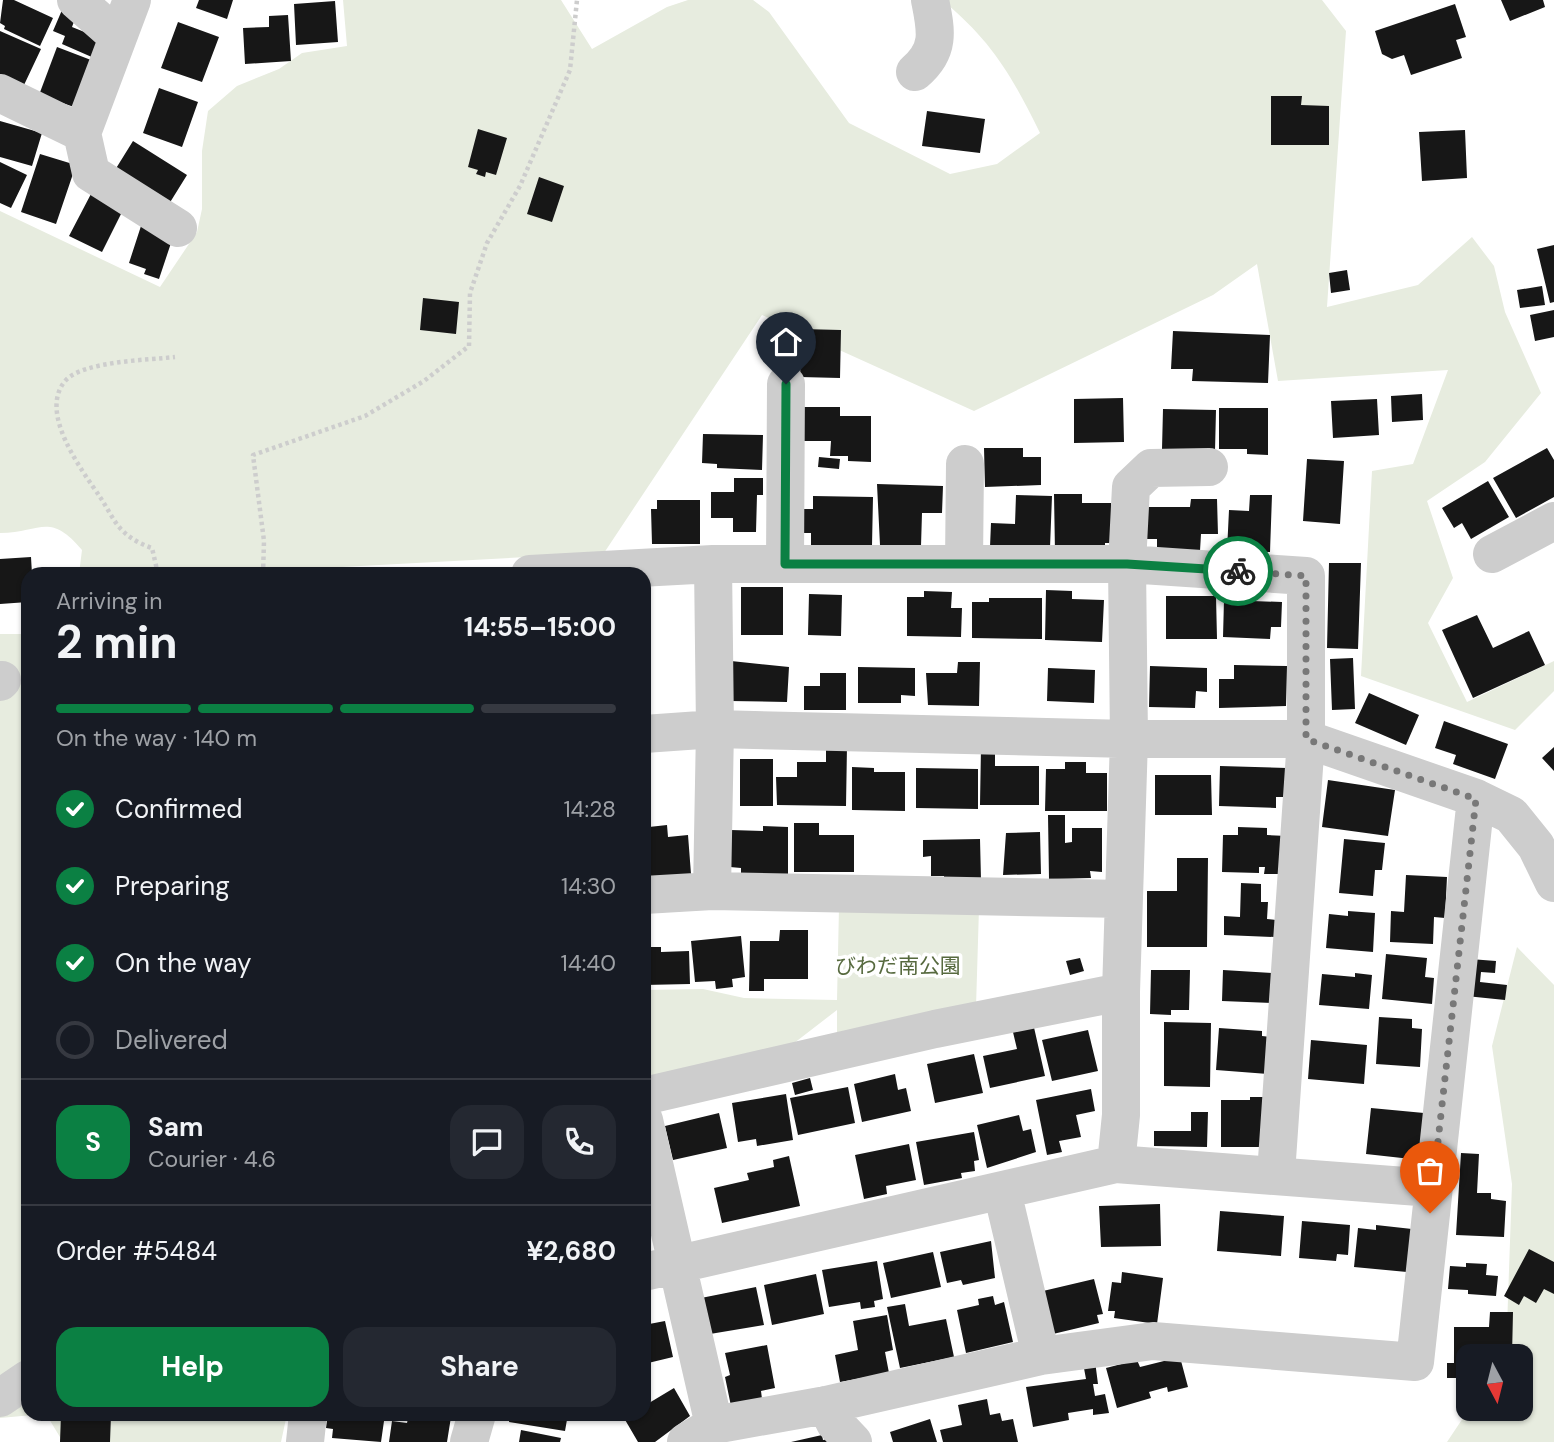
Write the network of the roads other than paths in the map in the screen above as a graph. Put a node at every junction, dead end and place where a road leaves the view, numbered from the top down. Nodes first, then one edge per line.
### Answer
1 (76, 0) edge
2 (132, 0) edge
3 (930, 0) edge
4 (118, 37) junction
5 (915, 72) dead end
6 (0, 93) edge
7 (82, 133) junction
8 (178, 228) dead end
9 (786, 384) dead end
10 (965, 464) dead end
11 (1209, 467) dead end
12 (1554, 521) edge
13 (1492, 554) dead end
14 (713, 564) junction
15 (785, 564) junction
16 (1127, 564) junction
17 (964, 565) junction
18 (651, 567) edge
19 (715, 729) junction
20 (651, 734) edge
21 (1129, 739) junction
22 (1306, 739) junction
23 (1476, 799) junction
24 (1550, 866) edge
25 (712, 891) junction
26 (651, 895) edge
27 (1124, 899) junction
28 (1121, 992) junction
29 (651, 1094) edge
30 (1116, 1164) junction
31 (1276, 1174) junction
32 (651, 1184) edge
33 (1432, 1188) junction
34 (1002, 1191) junction
35 (660, 1267) edge
36 (1041, 1356) junction
37 (21, 1384) edge
38 (0, 1398) edge
39 (826, 1405) junction
40 (307, 1421) edge
41 (475, 1421) edge
42 (700, 1434) edge
43 (304, 1442) edge
44 (470, 1442) edge
45 (853, 1442) edge

1 - 4 street
2 - 4 street
3 - 5 street
4 - 7 street
6 - 7 street
7 - 8 street
9 - 15 street
10 - 17 street
11 - 16 street
12 - 13 street
14 - 15 street
14 - 18 street
14 - 19 street
15 - 17 street
16 - 17 street
16 - 21 street
16 - 22 street
19 - 20 street
19 - 21 street
19 - 25 street
21 - 22 street
21 - 27 street
22 - 23 street
22 - 31 street
23 - 24 street
23 - 33 street
25 - 26 street
25 - 27 street
27 - 28 street
28 - 29 street
28 - 30 street
30 - 31 street
30 - 34 street
31 - 33 street
32 - 35 street
33 - 36 street
34 - 35 street
34 - 36 street
35 - 42 street
36 - 39 street
37 - 38 street
39 - 42 street
39 - 45 street
40 - 43 street
41 - 44 street

